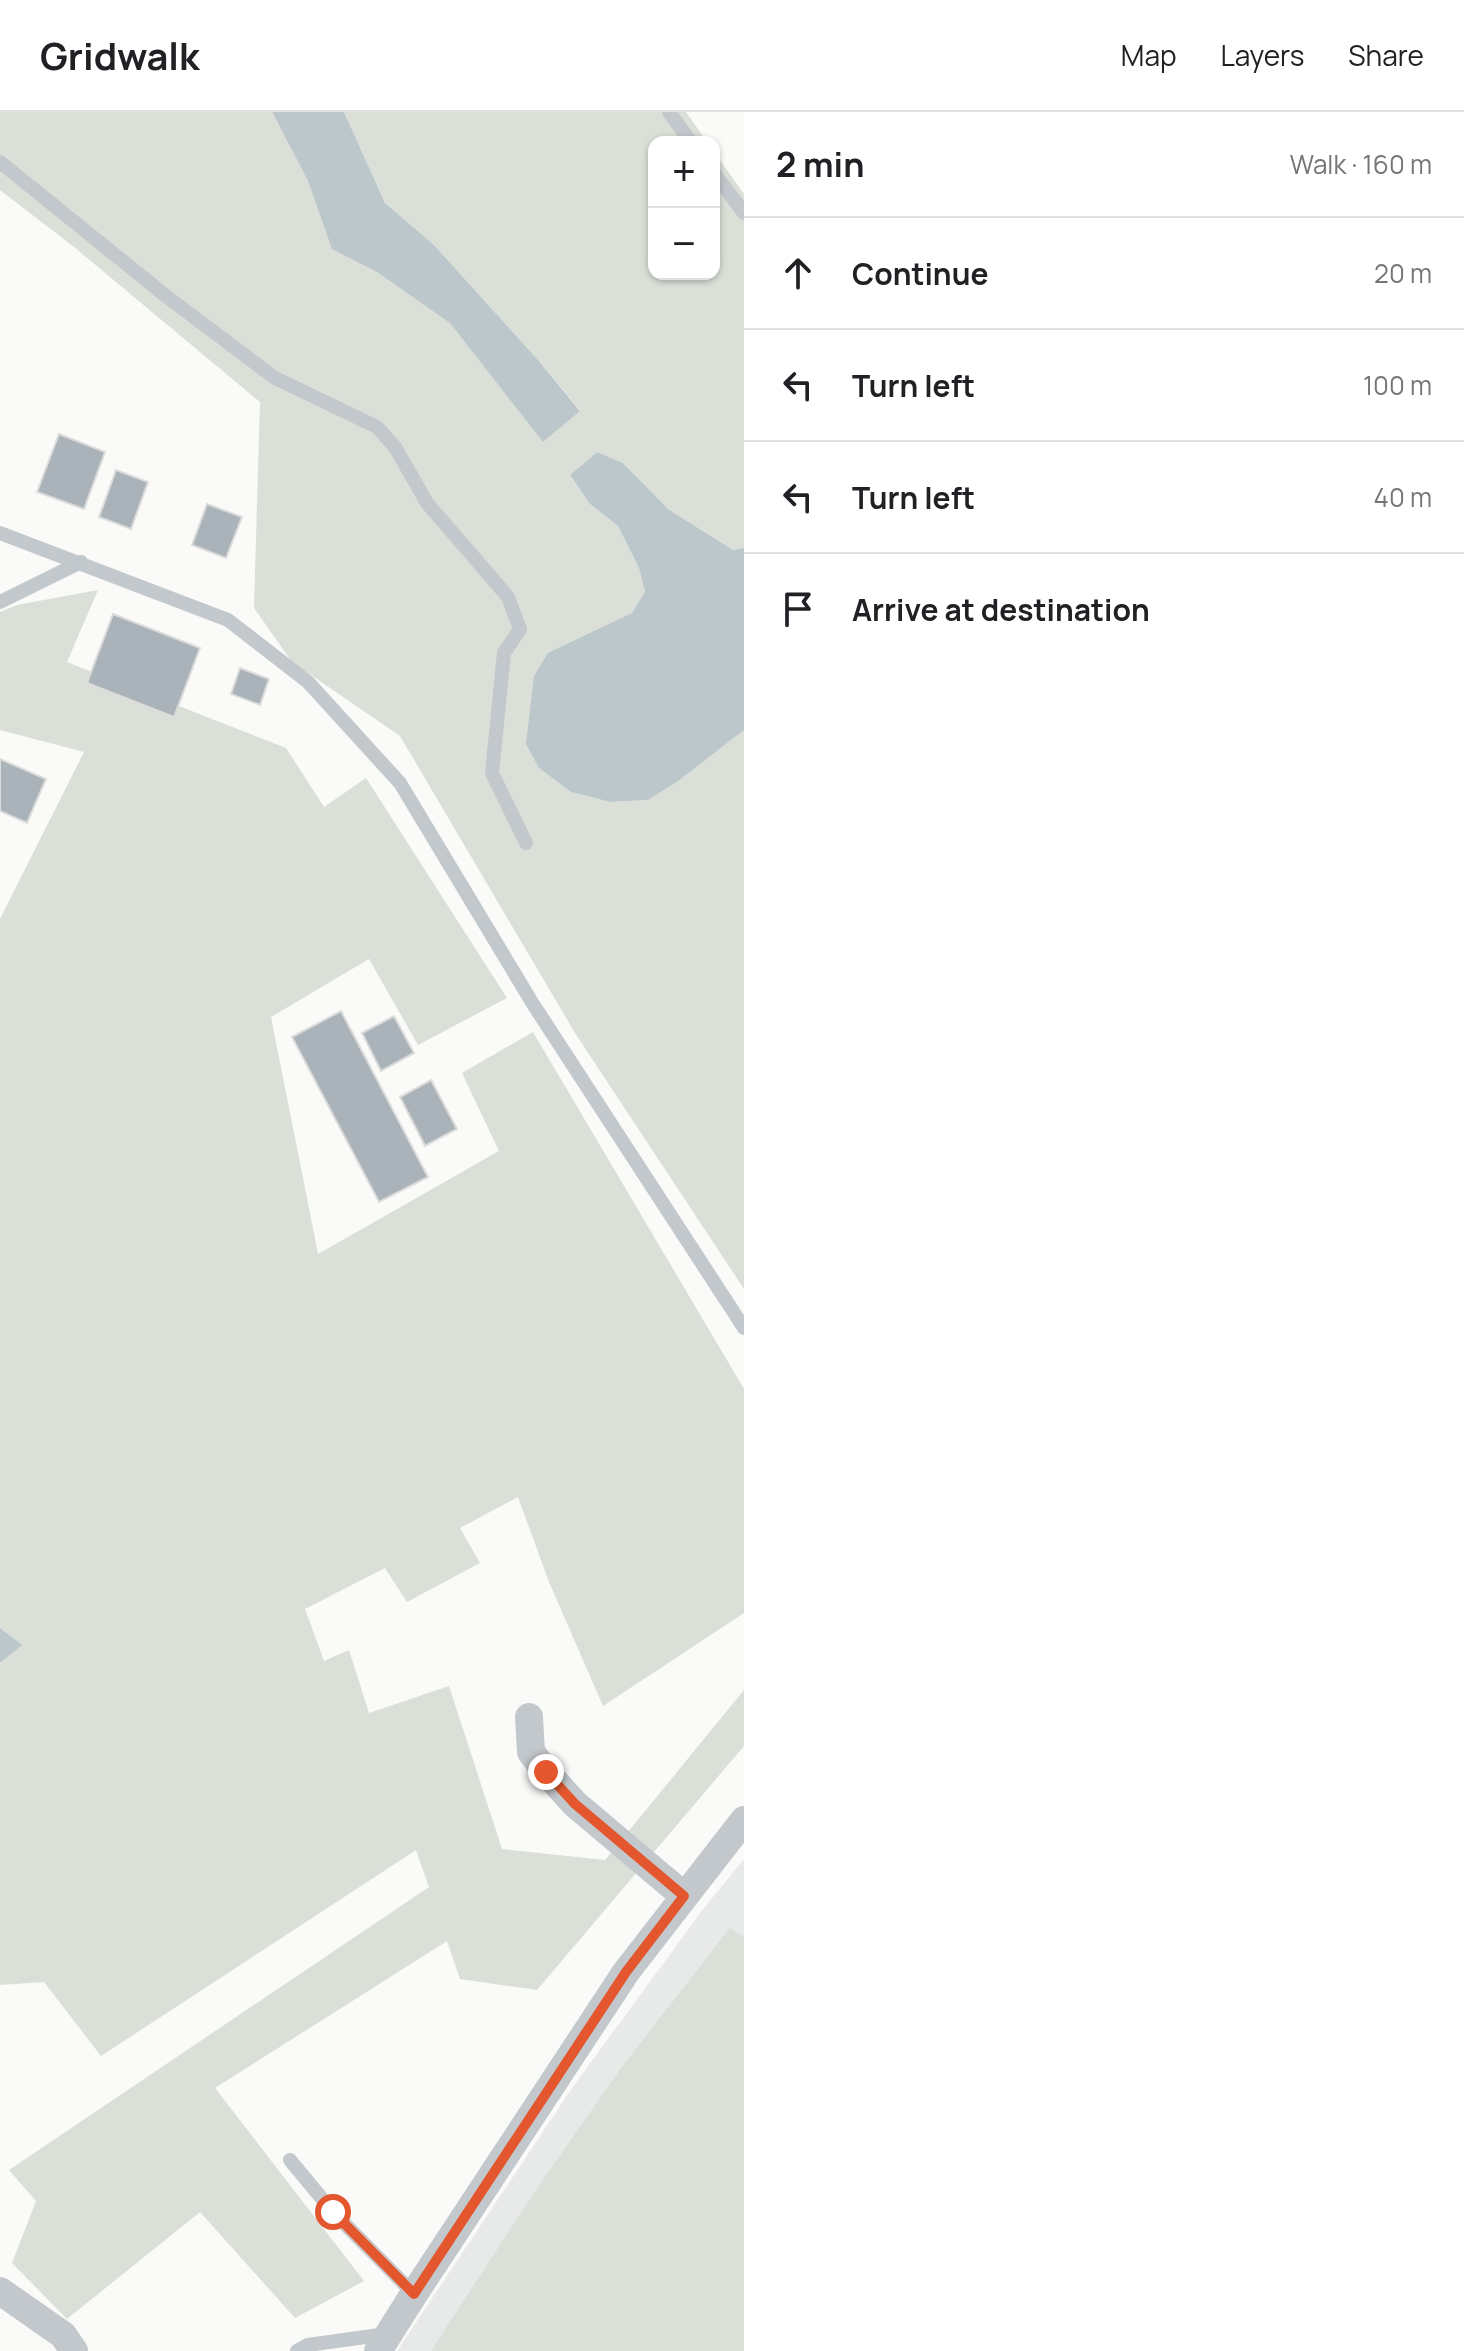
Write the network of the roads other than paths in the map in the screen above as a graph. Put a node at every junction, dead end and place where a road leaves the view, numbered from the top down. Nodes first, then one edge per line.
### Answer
1 (669, 112) edge
2 (687, 136) edge
3 (0, 162) edge
4 (720, 181) edge
5 (744, 213) edge
6 (0, 533) edge
7 (81, 562) junction
8 (0, 602) edge
9 (526, 843) dead end
10 (744, 1328) edge
11 (529, 1717) dead end
12 (744, 1820) edge
13 (684, 1896) junction
14 (290, 2160) dead end
15 (0, 2291) edge
16 (414, 2294) junction
17 (384, 2342) edge
18 (74, 2351) edge
19 (297, 2351) edge

1 - 2 lane
3 - 9 lane
4 - 5 lane
6 - 7 lane
7 - 8 lane
7 - 10 lane
11 - 13 street
12 - 13 street
13 - 16 street
14 - 16 lane
15 - 18 street
16 - 17 street
17 - 19 lane

